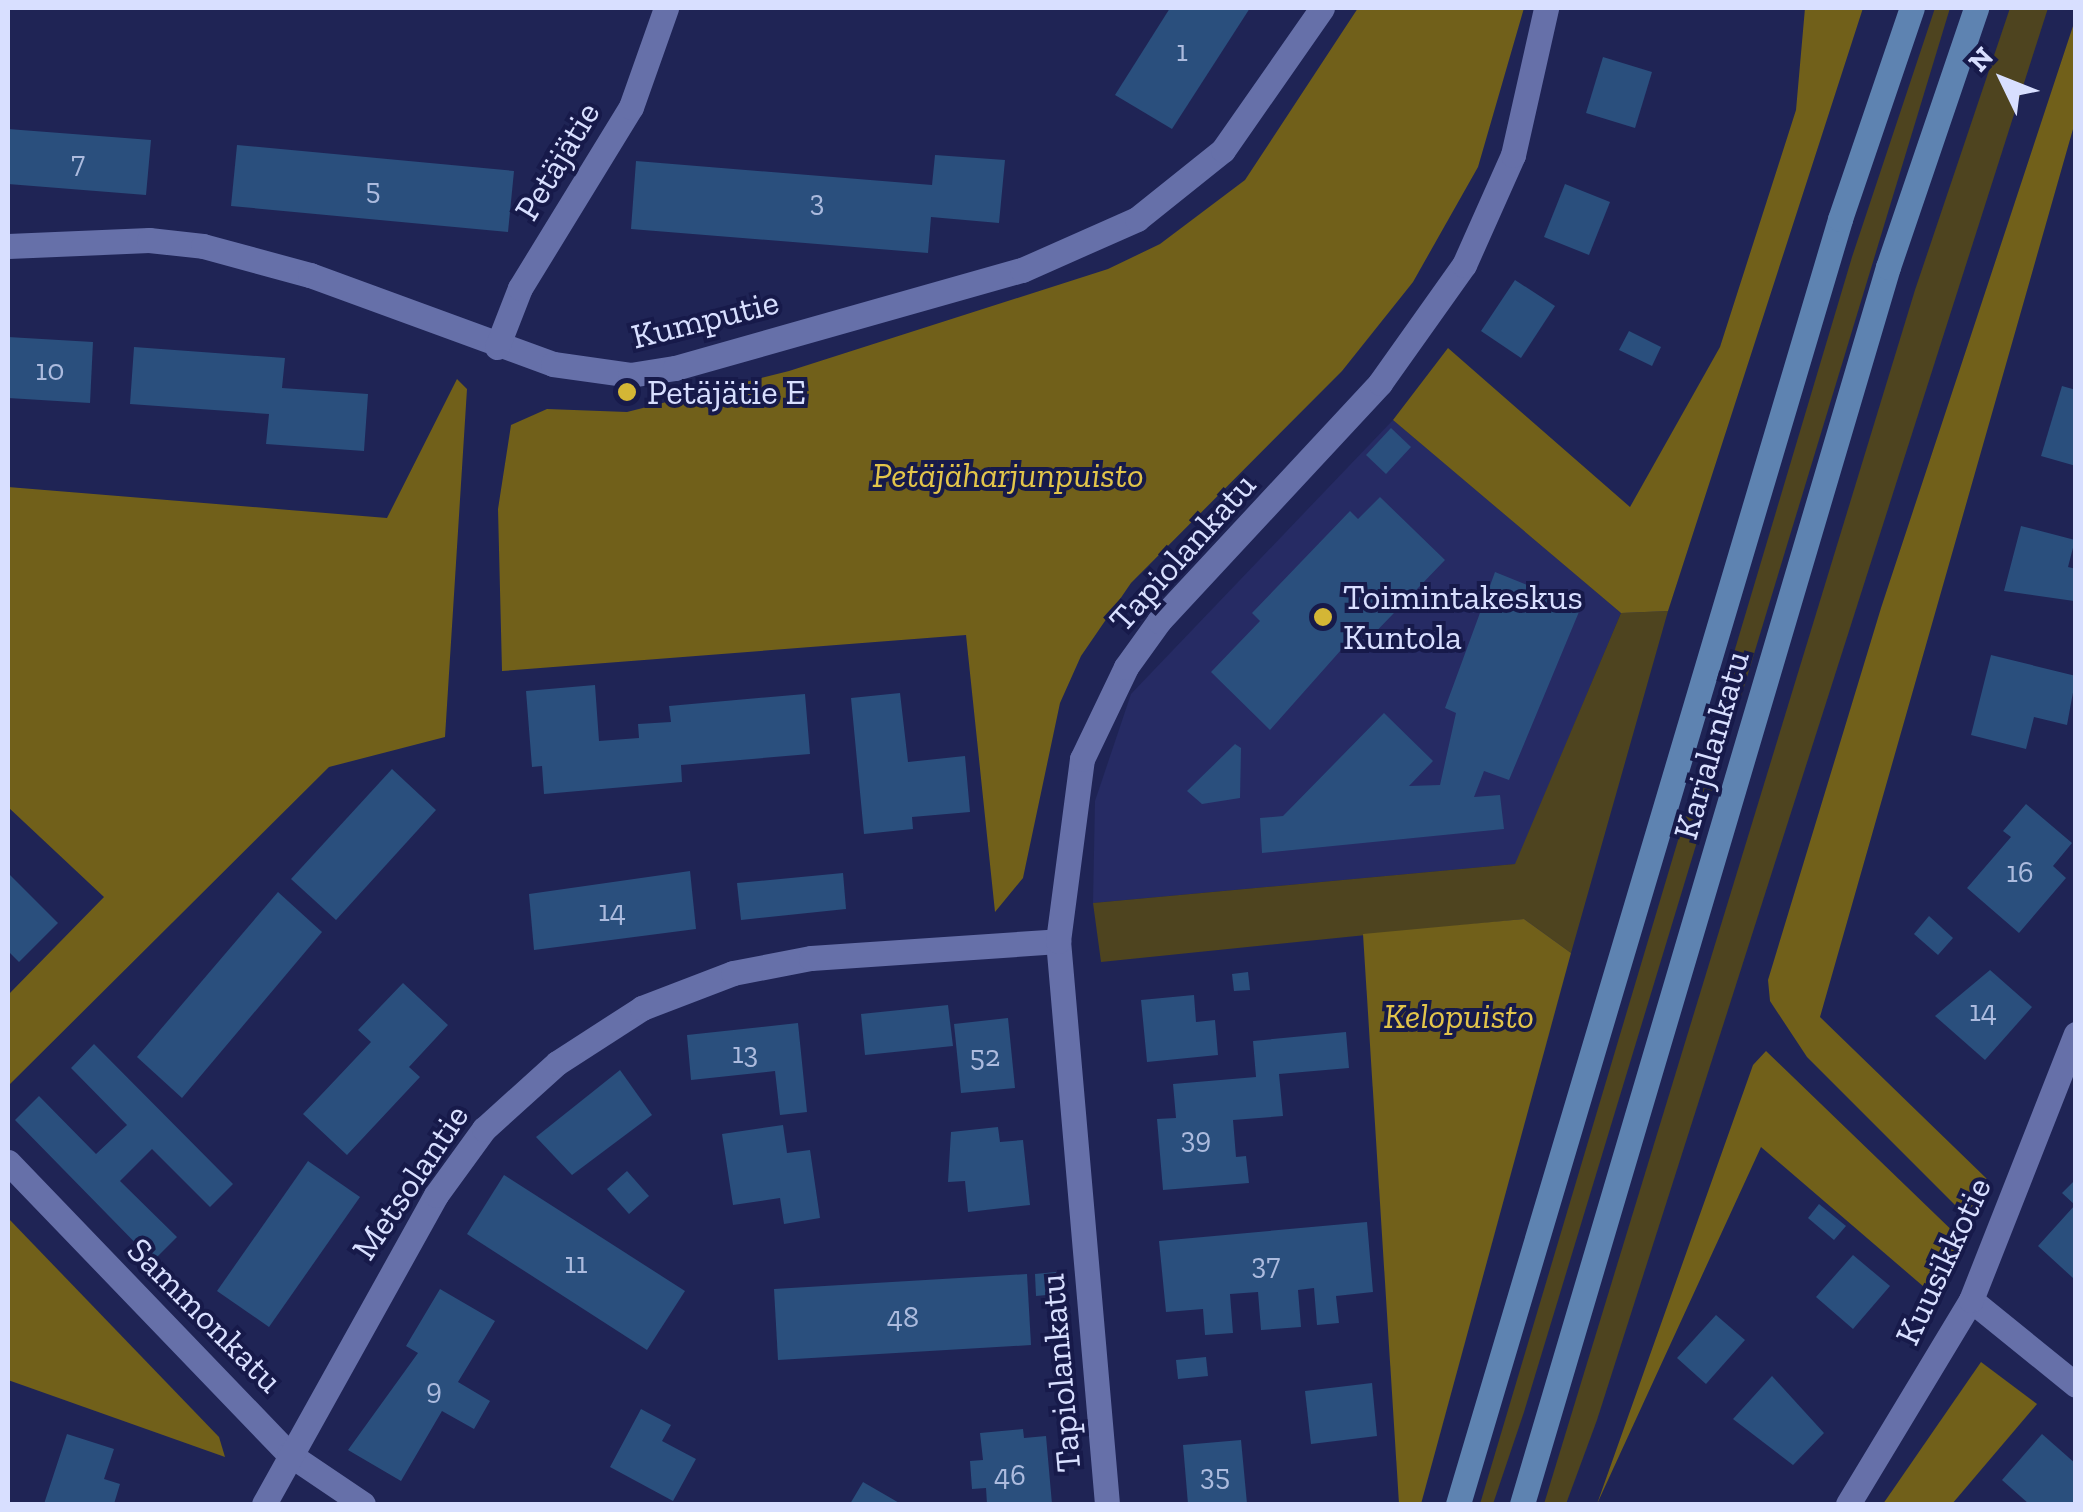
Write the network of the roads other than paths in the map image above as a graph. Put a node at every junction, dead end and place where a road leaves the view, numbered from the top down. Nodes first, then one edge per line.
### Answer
1 (666, 8) edge
2 (1322, 8) edge
3 (1546, 8) edge
4 (1912, 8) edge
5 (1976, 8) edge
6 (8, 246) edge
7 (498, 347) junction
8 (1058, 941) junction
9 (2076, 1034) edge
10 (8, 1162) edge
11 (1971, 1300) junction
12 (2076, 1385) edge
13 (289, 1454) junction
14 (264, 1504) edge
15 (364, 1504) edge
16 (1108, 1504) edge
17 (1458, 1504) edge
18 (1522, 1504) edge
19 (1848, 1504) edge

1 - 7 street, Petäjätie
2 - 7 street, Kumputie
3 - 8 street, Tapiolankatu
4 - 17 main road, Karjalankatu
5 - 18 main road, Karjalankatu
6 - 7 street, Kumputie
8 - 13 street, Metsolantie
8 - 16 street, Tapiolankatu
9 - 11 street, Kuusikkotie
10 - 13 street, Sammonkatu
11 - 12 street
11 - 19 street, Kuusikkotie
13 - 14 street, Metsolantie
13 - 15 street, Sammonkatu

